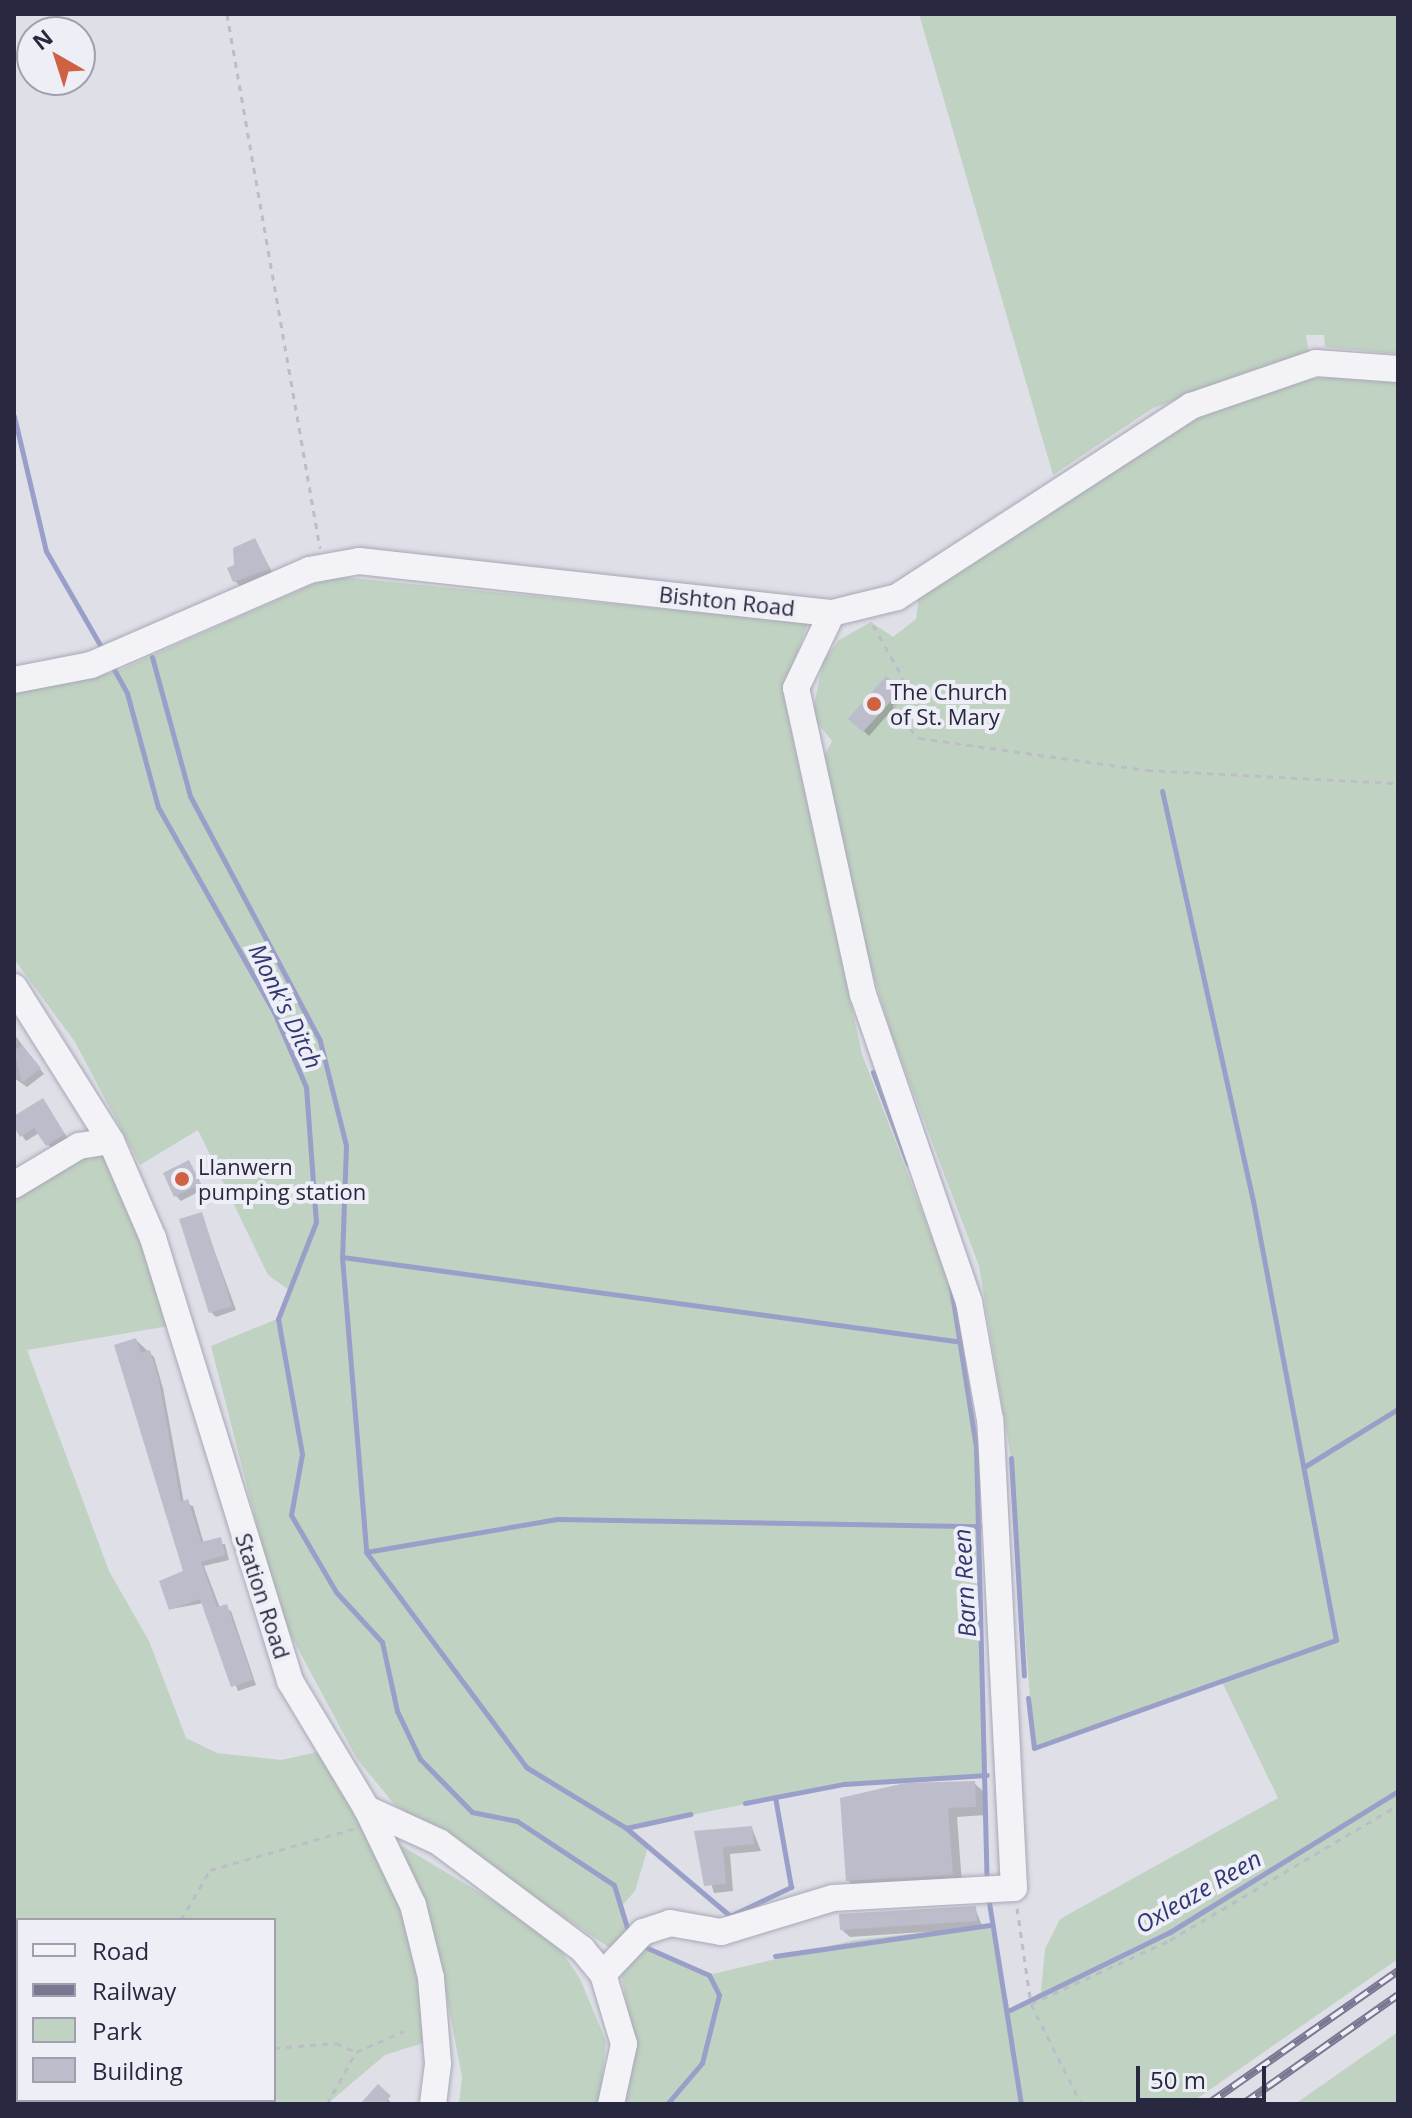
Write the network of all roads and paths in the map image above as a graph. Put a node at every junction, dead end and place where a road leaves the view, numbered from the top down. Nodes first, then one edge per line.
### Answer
1 (227, 14) edge
2 (1398, 369) edge
3 (324, 568) junction
4 (872, 603) junction
5 (832, 613) junction
6 (14, 680) edge
7 (1398, 783) edge
8 (14, 987) edge
9 (111, 1141) junction
10 (14, 1185) edge
11 (1398, 1805) edge
12 (370, 1816) junction
13 (996, 1890) junction
14 (182, 1918) edge
15 (603, 1974) junction
16 (1031, 2004) junction
17 (404, 2031) dead end
18 (276, 2048) edge
19 (356, 2052) junction
20 (1081, 2103) edge
21 (327, 2104) edge
22 (433, 2104) edge
23 (611, 2104) edge

1 - 3 path
2 - 4 street, Bishton Road
3 - 5 street, Bishton Road
3 - 6 street, Bishton Road
4 - 5 street, Bishton Road
4 - 7 path
5 - 13 street
8 - 9 street, Station Road
9 - 10 street
9 - 12 street, Station Road
11 - 16 path
12 - 14 path
12 - 15 street
12 - 22 street, Station Road
13 - 15 street
13 - 16 path
15 - 23 street
16 - 20 path
17 - 19 path
18 - 19 path
19 - 21 path

